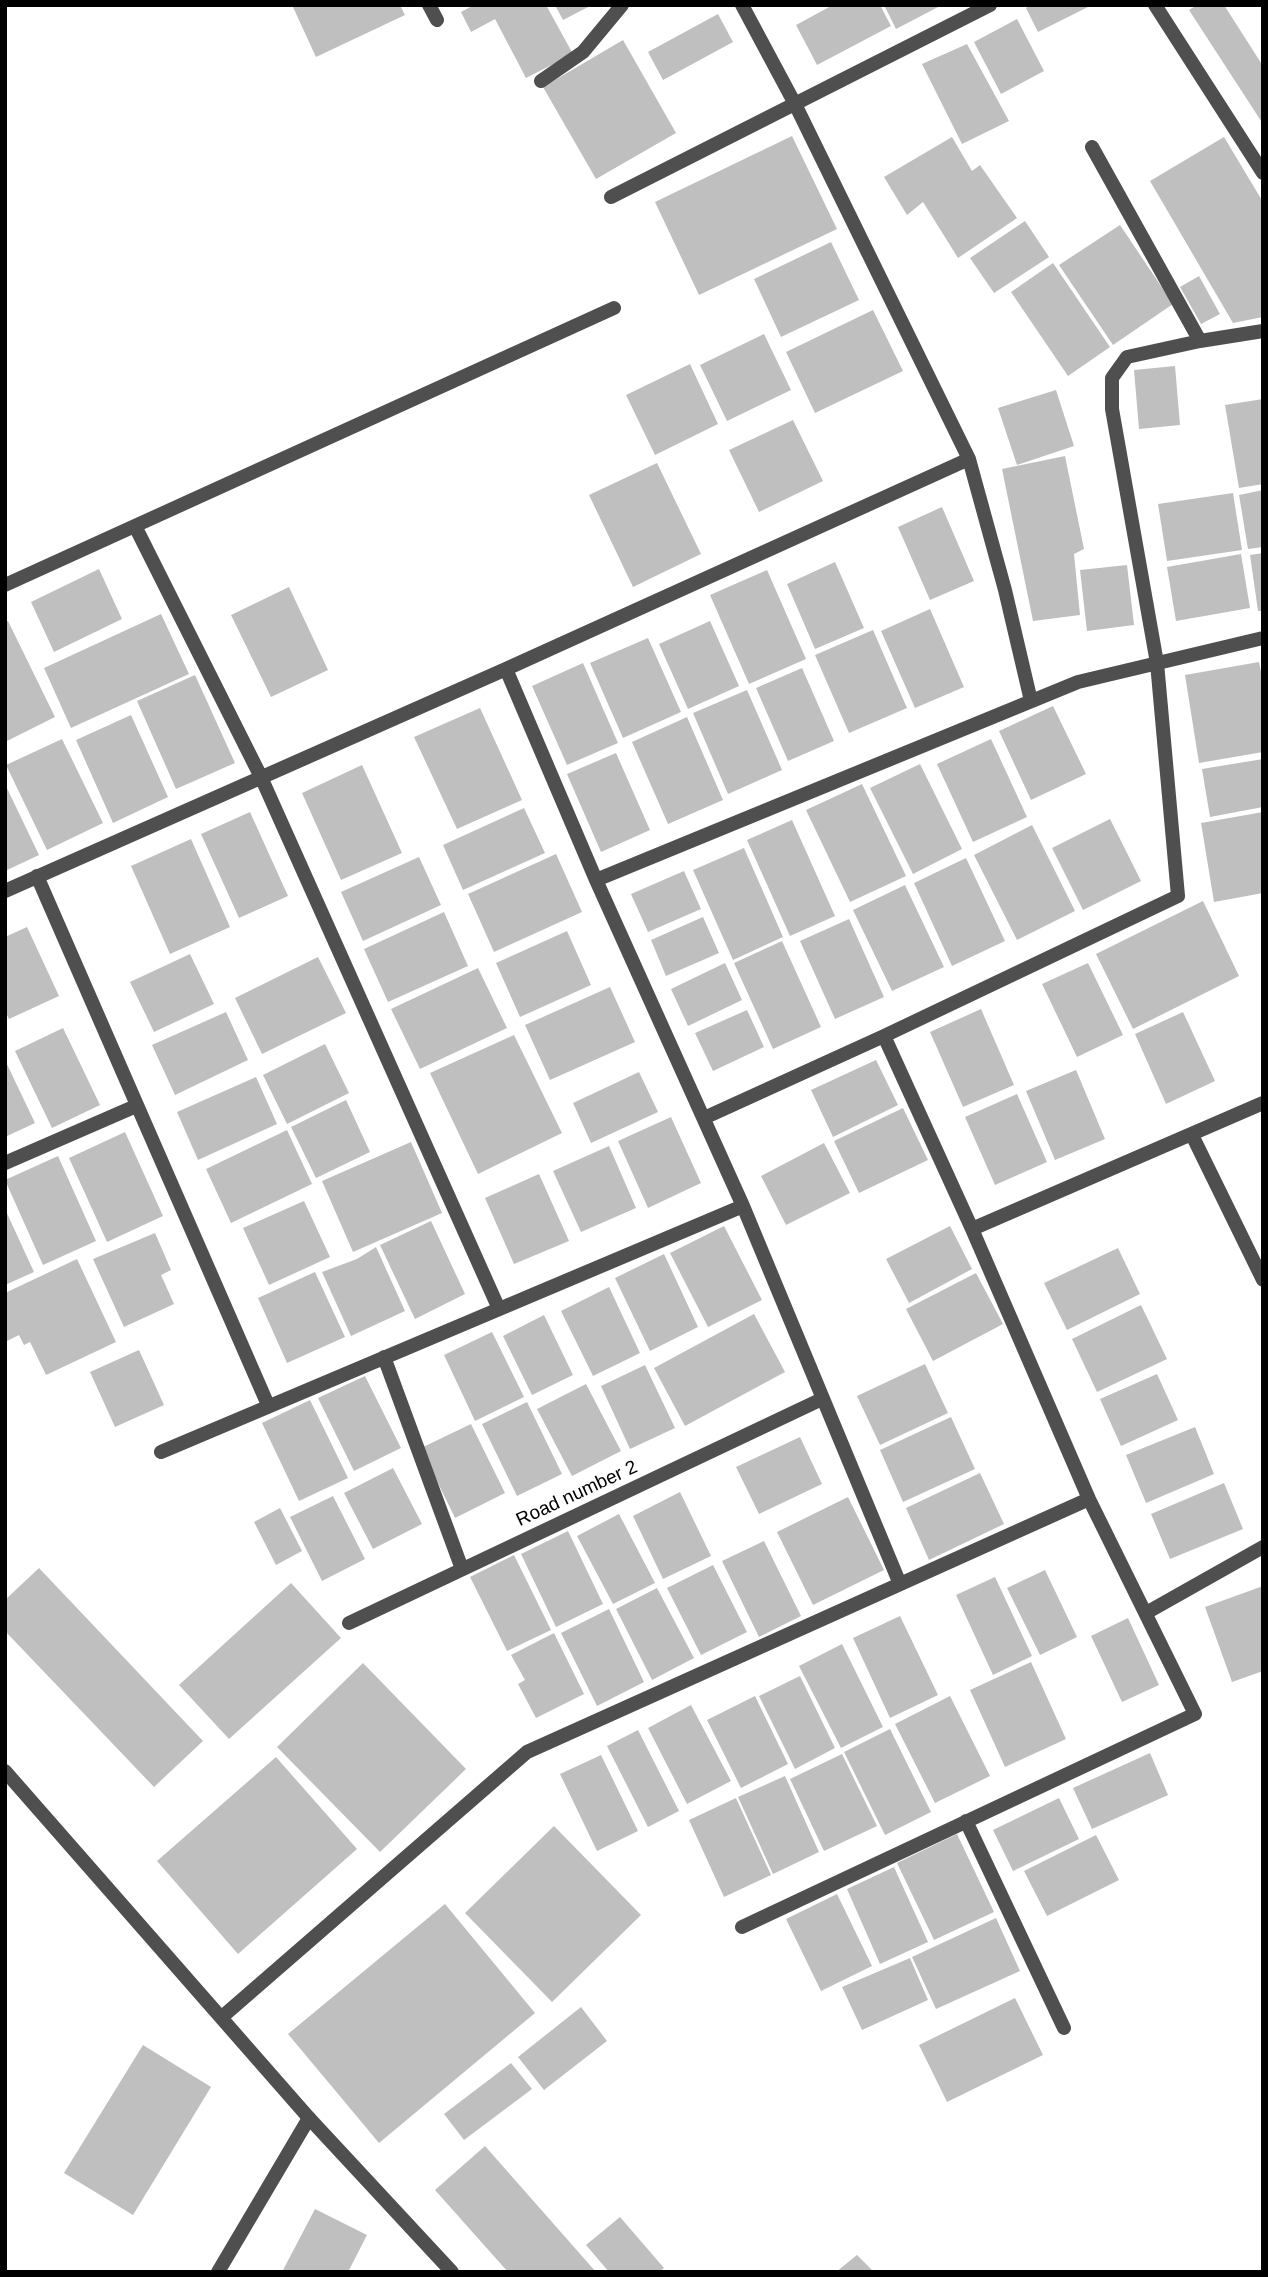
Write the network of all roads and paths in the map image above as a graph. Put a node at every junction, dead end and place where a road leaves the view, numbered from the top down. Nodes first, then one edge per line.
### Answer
1 (429, 5) edge
2 (622, 5) edge
3 (742, 5) edge
4 (990, 5) edge
5 (1156, 5) edge
6 (437, 20) dead end
7 (541, 81) dead end
8 (795, 104) junction
9 (1092, 147) dead end
10 (1263, 173) edge
11 (611, 197) dead end
12 (614, 309) dead end
13 (1263, 331) edge
14 (1200, 341) junction
15 (969, 459) junction
16 (135, 526) junction
17 (5, 584) edge
18 (1263, 638) edge
19 (1157, 663) junction
20 (506, 669) junction
21 (1031, 701) junction
22 (261, 778) junction
23 (37, 876) junction
24 (596, 880) junction
25 (5, 891) edge
26 (884, 1036) junction
27 (1263, 1103) edge
28 (136, 1106) junction
29 (704, 1118) junction
30 (1192, 1135) junction
31 (5, 1163) edge
32 (743, 1206) junction
33 (972, 1229) junction
34 (1263, 1280) edge
35 (499, 1309) junction
36 (384, 1357) junction
37 (822, 1399) junction
38 (268, 1405) junction
39 (161, 1452) dead end
40 (1089, 1499) junction
41 (1263, 1547) edge
42 (462, 1569) junction
43 (900, 1584) junction
44 (1146, 1613) junction
45 (349, 1623) dead end
46 (5, 1771) edge
47 (966, 1821) junction
48 (742, 1927) dead end
49 (222, 2017) junction
50 (1064, 2028) dead end
51 (309, 2118) junction
52 (218, 2272) edge
53 (452, 2272) edge

1 - 6 street
2 - 7 street
3 - 8 street
4 - 8 street
5 - 10 street
8 - 11 street
8 - 15 street
9 - 14 street
12 - 16 street
13 - 14 street
14 - 19 street
15 - 20 street
15 - 21 street
16 - 17 street
16 - 22 street
18 - 19 street
19 - 21 street
19 - 26 street
20 - 22 street
20 - 24 street
21 - 24 street
22 - 23 street
22 - 35 street
23 - 25 street
23 - 28 street
24 - 29 street
26 - 29 street
26 - 33 street
27 - 30 street
28 - 31 street
28 - 38 street
29 - 32 street
30 - 33 street
30 - 34 street
32 - 35 street
32 - 37 street
33 - 40 street
35 - 36 street
36 - 38 street
36 - 42 street
37 - 42 street, Road number 2
37 - 43 street
38 - 39 street
40 - 43 street
40 - 44 street
41 - 44 street
42 - 45 street, Road number 2
43 - 49 street
44 - 47 street
46 - 49 street
47 - 48 street
47 - 50 street
49 - 51 street
51 - 52 street
51 - 53 street

